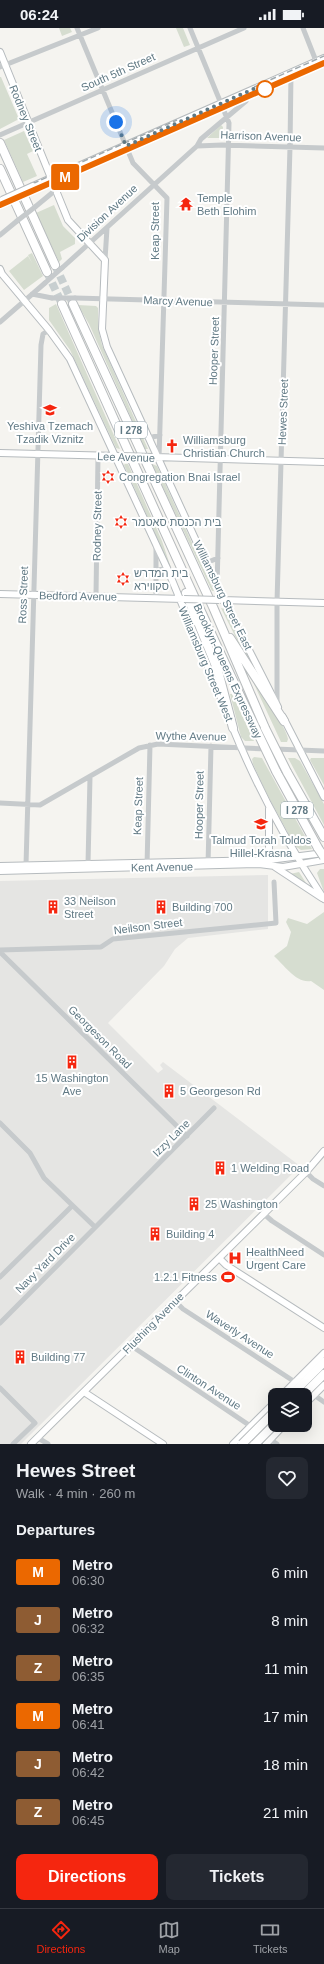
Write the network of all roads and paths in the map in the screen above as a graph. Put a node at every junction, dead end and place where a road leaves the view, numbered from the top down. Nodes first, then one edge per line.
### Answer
1 (78, 28) edge
2 (98, 28) edge
3 (190, 28) edge
4 (244, 28) edge
5 (303, 28) edge
6 (80, 35) junction
7 (198, 48) junction
8 (0, 52) edge
9 (324, 58) edge
10 (316, 62) junction
11 (3, 66) edge
12 (291, 73) junction
13 (103, 90) junction
14 (246, 101) dead end
15 (221, 104) junction
16 (227, 118) junction
17 (28, 122) junction
18 (0, 135) edge
19 (0, 143) edge
20 (229, 145) junction
21 (126, 146) junction
22 (197, 146) junction
23 (290, 147) junction
24 (324, 148) edge
25 (85, 164) junction
26 (0, 168) edge
27 (52, 181) junction
28 (154, 184) junction
29 (60, 186) tunnel mouth
30 (54, 193) joint
31 (1, 200) edge
32 (106, 228) junction
33 (0, 235) edge
34 (90, 243) junction
35 (105, 260) junction
36 (58, 266) junction
37 (0, 269) edge
38 (47, 272) tunnel mouth
39 (32, 294) junction
40 (103, 299) junction
41 (25, 300) junction
42 (164, 300) junction
43 (74, 301) junction
44 (225, 302) junction
45 (62, 304) tunnel mouth
46 (286, 304) junction
47 (324, 305) edge
48 (0, 322) edge
49 (49, 330) junction
50 (160, 435) junction
51 (149, 438) junction
52 (0, 453) edge
53 (38, 454) junction
54 (98, 456) junction
55 (115, 456) junction
56 (159, 458) junction
57 (221, 459) junction
58 (281, 461) junction
59 (324, 462) edge
60 (156, 546) junction
61 (218, 558) junction
62 (206, 563) junction
63 (167, 568) junction
64 (181, 569) junction
65 (154, 570) junction
66 (217, 587) junction
67 (0, 594) edge
68 (34, 595) junction
69 (96, 596) junction
70 (156, 598) junction
71 (182, 599) junction
72 (221, 600) junction
73 (277, 602) junction
74 (324, 603) edge
75 (213, 607) junction
76 (277, 703) junction
77 (284, 721) junction
78 (233, 728) junction
79 (150, 745) junction
80 (211, 746) junction
81 (241, 748) junction
82 (299, 750) junction
83 (324, 751) edge
84 (90, 776) junction
85 (324, 797) edge
86 (0, 803) edge
87 (28, 804) junction
88 (269, 808) junction
89 (324, 837) edge
90 (321, 851) edge
91 (297, 857) junction
92 (324, 859) edge
93 (269, 860) junction
94 (208, 863) junction
95 (88, 864) junction
96 (301, 864) junction
97 (147, 865) junction
98 (0, 866) edge
99 (26, 866) junction
100 (273, 866) junction
101 (0, 871) edge
102 (274, 882) dead end
103 (324, 899) edge
104 (0, 951) edge
105 (214, 1108) dead end
106 (0, 1123) edge
107 (187, 1136) junction
108 (324, 1151) edge
109 (306, 1172) junction
110 (141, 1181) joint
111 (324, 1186) edge
112 (72, 1206) junction
113 (264, 1214) junction
114 (95, 1227) junction
115 (324, 1255) edge
116 (217, 1256) junction
117 (0, 1277) edge
118 (175, 1301) junction
119 (2, 1321) edge
120 (324, 1328) edge
121 (130, 1345) junction
122 (324, 1353) edge
123 (324, 1362) edge
124 (324, 1374) edge
125 (295, 1382) junction
126 (324, 1385) edge
127 (0, 1388) edge
128 (289, 1388) edge
129 (298, 1388) edge
130 (310, 1388) edge
131 (84, 1392) junction
132 (314, 1396) joint
133 (324, 1402) edge
134 (268, 1409) edge
135 (268, 1418) edge
136 (251, 1426) junction
137 (268, 1431) edge
138 (277, 1432) edge
139 (38, 1438) junction
140 (268, 1442) edge
141 (14, 1444) edge
142 (31, 1444) edge
143 (48, 1444) edge
144 (163, 1444) edge
145 (234, 1444) edge
146 (242, 1444) edge
147 (255, 1444) edge
148 (277, 1444) edge

1 - 6 street, Keap Street
2 - 6 street
3 - 7 street, Hooper Street
4 - 7 street, South 5th Street
5 - 10 street
6 - 11 street
6 - 13 street, Keap Street
7 - 13 street, South 5th Street
7 - 15 street, Hooper Street
8 - 11 main road, Rodney Street
9 - 10 main road
10 - 12 main road
11 - 17 main road, Rodney Street
12 - 15 main road
12 - 23 street, Hewes Street
13 - 17 street, South 5th Street
13 - 21 street, Keap Street
14 - 16 street, Division Avenue
15 - 16 street, Hooper Street
15 - 21 main road
16 - 20 street, Hooper Street
16 - 22 street, Division Avenue
17 - 18 street, South 5th Street
17 - 27 main road, Rodney Street
19 - 36 highway
20 - 22 street, Harrison Avenue
20 - 23 street, Harrison Avenue
20 - 44 street, Hooper Street
21 - 25 main road
21 - 28 street, Keap Street
22 - 28 street, Division Avenue
23 - 24 street, Harrison Avenue
23 - 46 street, Hewes Street
25 - 27 main road
25 - 29 street
26 - 38 highway
27 - 31 main road, bridge
28 - 32 street, Division Avenue
28 - 42 street, Keap Street
30 - 33 street, bridge
30 - 34 main road
32 - 34 street, Division Avenue
32 - 35 street
34 - 35 main road
34 - 36 street, Division Avenue
35 - 40 main road
36 - 39 street, Division Avenue, bridge
37 - 41 main road
39 - 41 street, Division Avenue
39 - 43 street, Marcy Avenue, bridge
40 - 42 street, Marcy Avenue
40 - 43 street, Marcy Avenue
40 - 51 main road, Williamsburg Street East
41 - 48 street, Division Avenue
41 - 49 main road, Williamsburg Street West
42 - 44 street, Marcy Avenue
42 - 50 street, Keap Street
43 - 75 highway, Brooklyn-Queens Expressway / I 278
44 - 46 street, Marcy Avenue
44 - 57 street, Hooper Street
45 - 64 highway, Brooklyn-Queens Expressway / I 278
46 - 47 street, Marcy Avenue
46 - 58 street, Hewes Street
49 - 53 street, Ross Street
49 - 55 main road, Williamsburg Street West
50 - 51 street
50 - 56 street, Keap Street
51 - 56 main road, Williamsburg Street East
52 - 53 main road, Lee Avenue
53 - 54 main road, Lee Avenue
53 - 68 street, Ross Street
54 - 55 main road, Lee Avenue
54 - 69 street, Rodney Street
55 - 56 main road, Lee Avenue, bridge
55 - 60 main road, Williamsburg Street West
56 - 57 main road, Lee Avenue
56 - 62 main road, Williamsburg Street East
57 - 58 main road, Lee Avenue
57 - 61 street, Hooper Street
58 - 59 main road, Lee Avenue
58 - 73 street, Hewes Street
60 - 63 main road, Williamsburg Street West
60 - 65 street
61 - 62 street
61 - 66 street, Hooper Street
62 - 66 main road, Williamsburg Street East
63 - 65 street
63 - 71 main road, Williamsburg Street West
64 - 78 highway
64 - 90 highway, Brooklyn-Queens Expressway / I 278, bridge
65 - 70 street
66 - 72 main road, Williamsburg Street East
67 - 68 main road, Bedford Avenue
68 - 69 main road, Bedford Avenue
68 - 87 street, Ross Street
69 - 70 main road, Bedford Avenue
70 - 71 main road, Bedford Avenue
71 - 72 main road, Bedford Avenue, bridge
71 - 78 main road, Williamsburg Street West
72 - 73 main road, Bedford Avenue
72 - 76 main road, Williamsburg Street East
73 - 74 main road, Bedford Avenue
73 - 76 street, Hewes Street
75 - 77 highway
75 - 89 highway, Brooklyn-Queens Expressway / I 278, bridge
76 - 77 main road, Williamsburg Street East
77 - 82 main road, Williamsburg Street East
78 - 81 main road, Williamsburg Street West
79 - 80 street, Wythe Avenue
79 - 84 street, Wythe Avenue
79 - 97 street, Keap Street
80 - 81 street, Wythe Avenue
80 - 94 street, Hooper Street
81 - 82 street, Wythe Avenue
81 - 88 main road, Williamsburg Street West
82 - 83 street, Wythe Avenue
82 - 85 main road, Williamsburg Street East
84 - 87 street, Wythe Avenue
84 - 95 street
86 - 87 street, Wythe Avenue
87 - 99 street, Ross Street
88 - 91 main road, Williamsburg Street West
88 - 93 main road
90 - 91 main road, Kent Avenue
90 - 92 highway, Brooklyn-Queens Expressway / I 278, bridge
91 - 93 main road, Kent Avenue
91 - 96 main road, Williamsburg Street West
92 - 96 main road, Kent Avenue
93 - 94 main road, Kent Avenue
94 - 97 main road, Kent Avenue
94 - 100 main road, Kent Avenue
95 - 97 main road, Kent Avenue
95 - 99 main road, Kent Avenue
96 - 100 main road, Kent Avenue
96 - 103 main road, Williamsburg Street West
97 - 101 main road, Kent Avenue
98 - 99 main road, Kent Avenue
100 - 103 main road
102 - 104 street, Neilson Street
104 - 107 street, Georgeson Road
105 - 107 street, Izzy Lane
106 - 112 street
107 - 110 street, Izzy Lane
108 - 109 main road, Flushing Avenue
109 - 111 street
109 - 113 main road, Flushing Avenue
110 - 114 street, Navy Yard Drive
112 - 114 street
112 - 117 street, Navy Yard Drive
113 - 115 street
113 - 116 main road, Flushing Avenue
114 - 119 street, Navy Yard Drive
116 - 118 main road, Flushing Avenue
116 - 120 main road
118 - 121 main road, Flushing Avenue
118 - 125 street, Waverly Avenue
121 - 131 main road, Flushing Avenue
121 - 136 street, Clinton Avenue
122 - 125 main road
123 - 129 highway
124 - 130 highway
125 - 128 main road
126 - 132 main road
127 - 141 street
131 - 139 main road, Flushing Avenue
131 - 144 main road
132 - 133 street
134 - 136 main road
135 - 146 highway, bridge
136 - 140 street, Clinton Avenue
136 - 145 main road
137 - 147 highway, bridge
138 - 140 main road
139 - 142 main road, Flushing Avenue
139 - 143 street
140 - 148 street, Clinton Avenue

